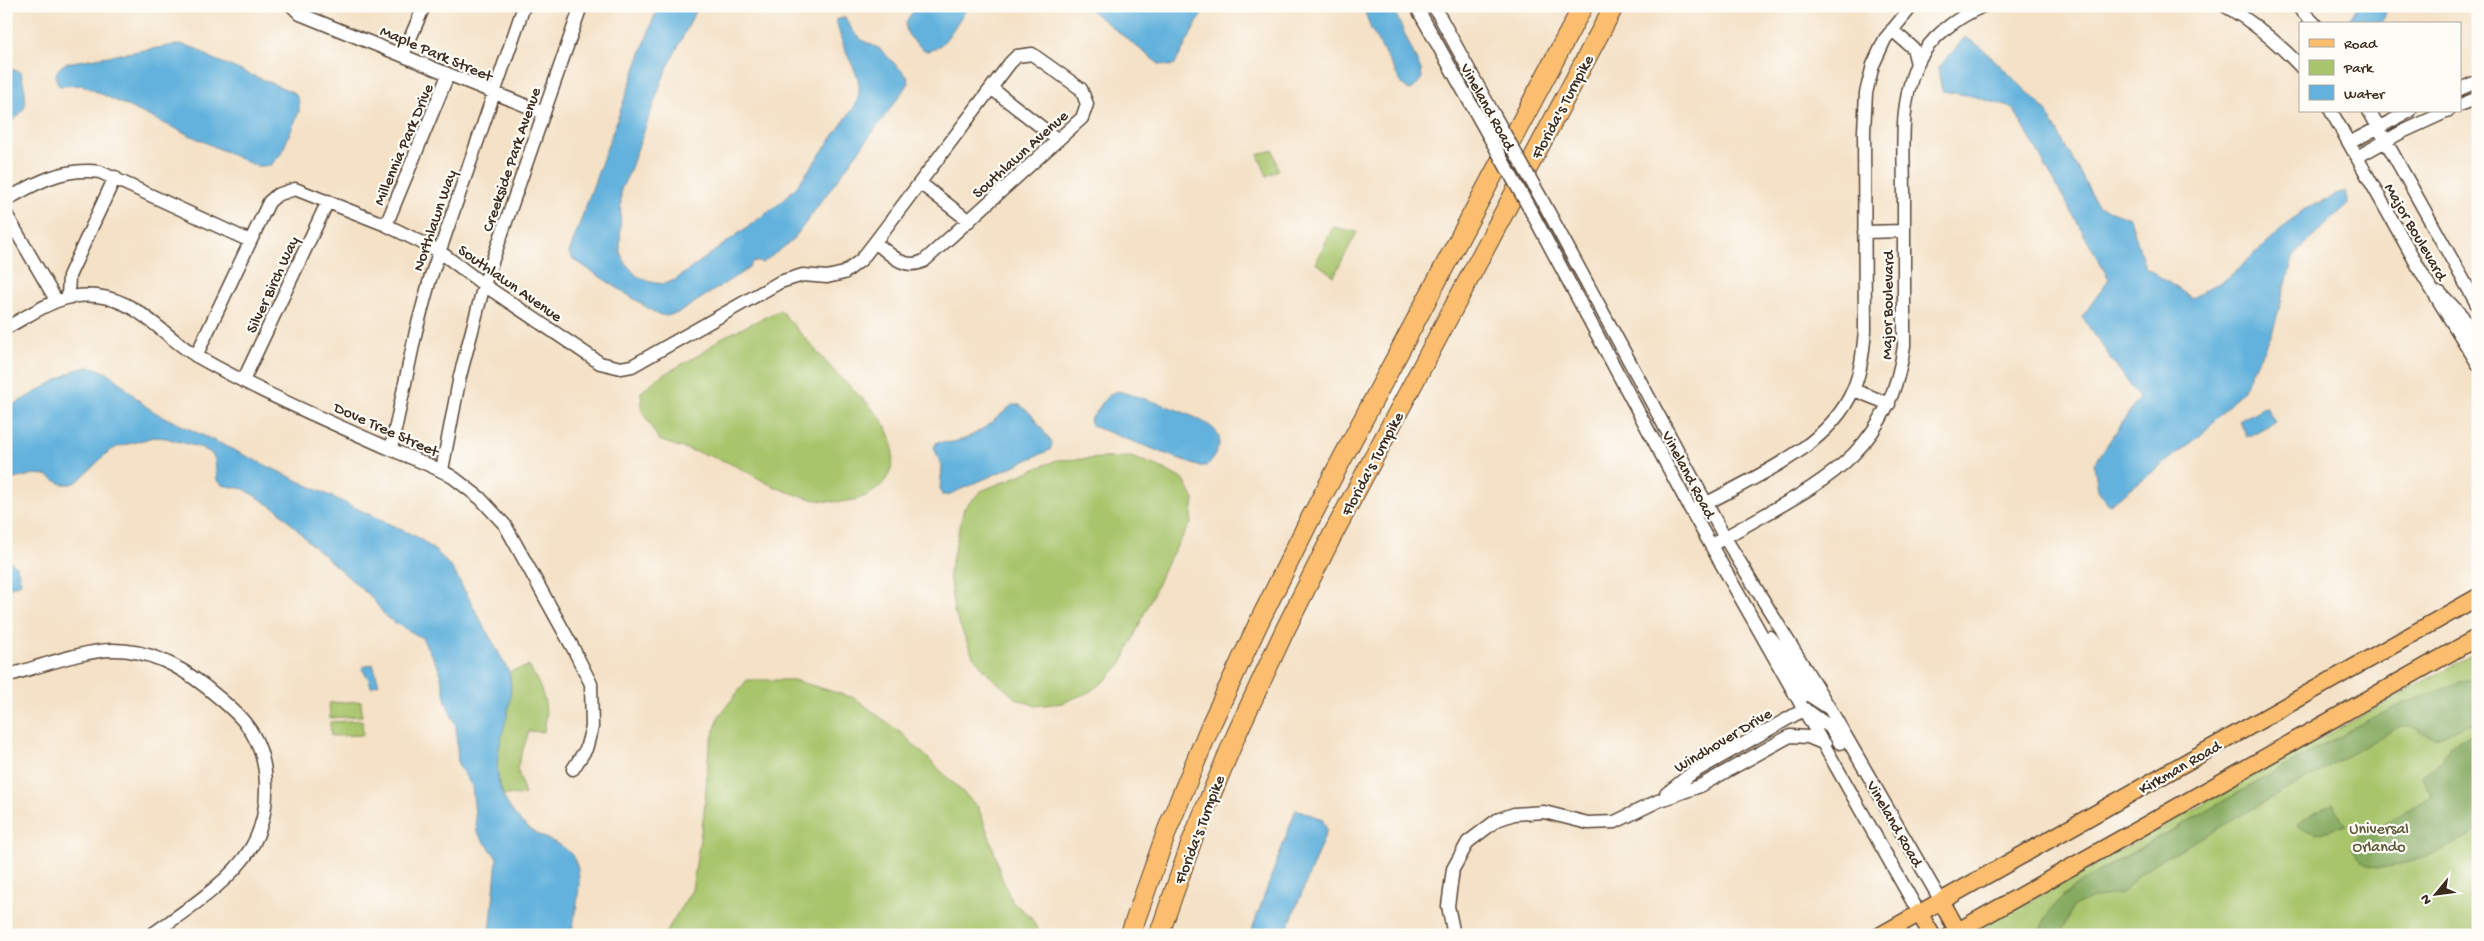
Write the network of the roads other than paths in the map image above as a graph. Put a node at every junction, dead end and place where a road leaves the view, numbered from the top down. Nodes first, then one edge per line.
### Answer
1 (292, 6) edge
2 (424, 6) edge
3 (524, 6) edge
4 (581, 6) edge
5 (1416, 6) edge
6 (1434, 6) edge
7 (1582, 6) edge
8 (1614, 6) edge
9 (1912, 6) edge
10 (1983, 6) edge
11 (2225, 6) edge
12 (2297, 6) edge
13 (2313, 22) edge
14 (1892, 30) junction
15 (403, 55) junction
16 (1917, 64) junction
17 (2299, 65) edge
18 (448, 76) junction
19 (2478, 81) edge
20 (991, 88) junction
21 (2462, 88) edge
22 (494, 94) junction
23 (2478, 98) edge
24 (2462, 105) edge
25 (2332, 112) edge
26 (2370, 112) edge
27 (2408, 112) edge
28 (2446, 112) edge
29 (544, 113) junction
30 (2378, 128) junction
31 (1058, 140) junction
32 (2385, 141) junction
33 (2349, 143) junction
34 (2357, 157) junction
35 (115, 177) junction
36 (920, 183) junction
37 (6, 200) edge
38 (328, 202) junction
39 (6, 214) edge
40 (968, 221) junction
41 (386, 225) junction
42 (1904, 231) junction
43 (1864, 232) junction
44 (250, 241) junction
45 (875, 242) junction
46 (439, 252) junction
47 (2424, 277) junction
48 (484, 285) junction
49 (68, 296) junction
50 (56, 300) junction
51 (2478, 306) edge
52 (6, 328) edge
53 (2478, 344) edge
54 (196, 356) junction
55 (2478, 364) edge
56 (243, 381) junction
57 (1854, 390) junction
58 (1889, 404) junction
59 (391, 449) junction
60 (442, 470) junction
61 (1706, 504) junction
62 (1692, 512) junction
63 (1725, 538) junction
64 (1711, 546) junction
65 (2478, 597) edge
66 (1747, 610) junction
67 (2478, 637) edge
68 (6, 676) edge
69 (1804, 709) junction
70 (1830, 709) junction
71 (1825, 744) junction
72 (573, 769) dead end
73 (1692, 773) junction
74 (1870, 778) junction
75 (1700, 786) junction
76 (1658, 800) junction
77 (1941, 901) junction
78 (1919, 913) junction
79 (1455, 931) edge
80 (1956, 933) edge
81 (151, 935) edge
82 (1130, 935) edge
83 (1159, 935) edge
84 (1881, 935) edge
85 (1932, 935) edge

1 - 15 street, Maple Park Street
2 - 15 street
3 - 22 street, Northlawn Way
4 - 29 street, Creekside Park Avenue
5 - 62 street, Vineland Road, bridge
6 - 61 street, Vineland Road, bridge
7 - 82 highway, Florida's Turnpike
8 - 83 highway, Florida's Turnpike
9 - 14 street, Major Boulevard
10 - 16 street, Major Boulevard
11 - 17 street
12 - 13 street
14 - 16 street
14 - 43 street, Major Boulevard
15 - 18 street, Maple Park Street
16 - 42 street, Major Boulevard
18 - 22 street, Maple Park Street
18 - 41 street, Millennia Park Drive
19 - 21 street
20 - 31 street
20 - 31 street, Southlawn Avenue
20 - 36 street, Southlawn Avenue
22 - 29 street, Maple Park Street
22 - 46 street, Northlawn Way
23 - 24 street
25 - 33 street, Major Boulevard
26 - 30 street, Major Boulevard
27 - 30 street
28 - 32 street
29 - 48 street, Creekside Park Avenue
30 - 32 street, Major Boulevard
30 - 33 street
31 - 40 street, Southlawn Avenue
32 - 34 street
32 - 51 street, Major Boulevard
33 - 34 street, Major Boulevard
34 - 47 street, Major Boulevard
35 - 37 street
35 - 44 street
35 - 49 street
36 - 40 street
36 - 45 street, Southlawn Avenue
38 - 41 street, Southlawn Avenue
38 - 44 street, Southlawn Avenue
38 - 56 street, Silver Birch Way
39 - 50 street
40 - 45 street, Southlawn Avenue
41 - 46 street, Southlawn Avenue
42 - 43 street
42 - 58 street, Major Boulevard
43 - 57 street, Major Boulevard
44 - 54 street, Southlawn Avenue
45 - 48 street, Southlawn Avenue
46 - 48 street, Southlawn Avenue
46 - 59 street, Northlawn Way
47 - 53 street
47 - 55 street, Major Boulevard
48 - 60 street, Creekside Park Avenue
49 - 50 street, Dove Tree Street
49 - 54 street, Dove Tree Street
50 - 52 street, Dove Tree Street
54 - 56 street, Dove Tree Street
56 - 59 street, Dove Tree Street
57 - 58 street
57 - 61 street, Major Boulevard
58 - 63 street, Major Boulevard
59 - 60 street, Dove Tree Street
60 - 72 street, Dove Tree Street
61 - 62 street, Major Boulevard
61 - 63 street, Vineland Road
62 - 64 street, Vineland Road
63 - 64 street, Major Boulevard
63 - 70 street, Vineland Road
64 - 66 street, Vineland Road
65 - 77 main road, Kirkman Road
66 - 69 street, Vineland Road
66 - 70 street
67 - 80 main road
68 - 81 street
69 - 71 street, Vineland Road
69 - 73 street, Windhover Drive
69 - 74 street
70 - 74 street, Vineland Road
71 - 75 street, Windhover Drive
71 - 78 street, Vineland Road
73 - 75 street
73 - 76 street, Windhover Drive
74 - 77 street, Vineland Road
75 - 76 street, Windhover Drive
76 - 79 street, Windhover Drive
77 - 78 main road, Kirkman Road
77 - 80 main road, Vineland Road
78 - 84 main road, Kirkman Road
78 - 85 main road, Vineland Road

